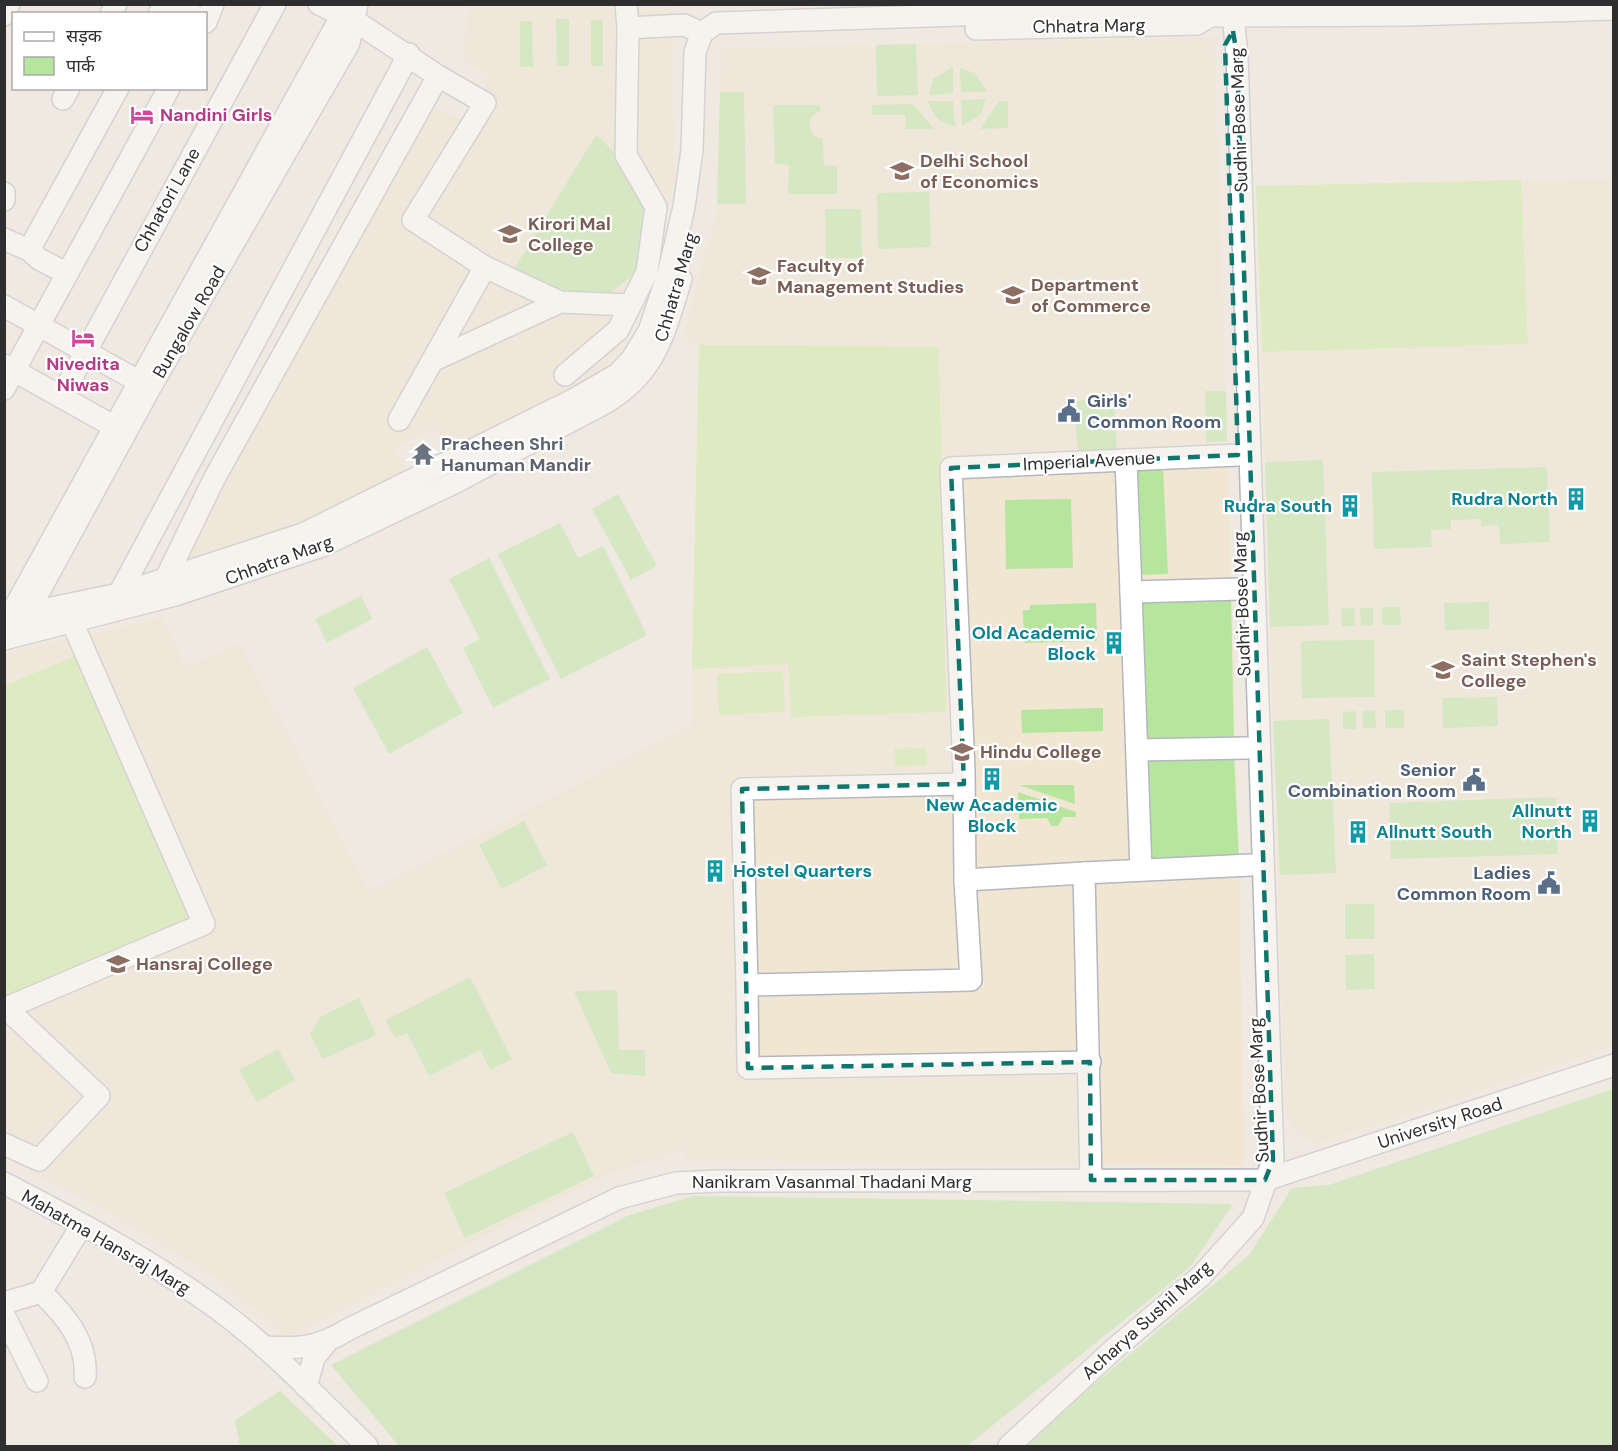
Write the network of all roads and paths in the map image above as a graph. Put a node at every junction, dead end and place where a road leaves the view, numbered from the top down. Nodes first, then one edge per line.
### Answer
1 (9, 4) edge
2 (176, 4) edge
3 (213, 4) edge
4 (275, 4) edge
5 (320, 4) edge
6 (626, 4) edge
7 (1433, 9) edge
8 (1614, 9) edge
9 (919, 10) edge
10 (349, 11) edge
11 (189, 12) edge
12 (4, 15) edge
13 (1210, 15) junction
14 (1232, 17) edge
15 (207, 19) edge
16 (628, 27) junction
17 (702, 33) junction
18 (409, 54) junction
19 (438, 76) junction
20 (117, 90) edge
21 (168, 90) edge
22 (4, 193) edge
23 (4, 200) edge
24 (4, 239) edge
25 (29, 250) junction
26 (485, 267) junction
27 (66, 273) junction
28 (664, 280) junction
29 (560, 302) junction
30 (630, 305) junction
31 (4, 306) edge
32 (38, 326) junction
33 (84, 353) junction
34 (432, 361) junction
35 (8, 375) edge
36 (565, 375) dead end
37 (138, 381) junction
38 (62, 397) junction
39 (399, 420) dead end
40 (113, 426) junction
41 (1232, 455) junction
42 (1126, 459) junction
43 (447, 462) junction
44 (456, 482) junction
45 (165, 580) junction
46 (1241, 589) junction
47 (1131, 592) junction
48 (119, 594) junction
49 (72, 622) junction
50 (10, 625) edge
51 (1247, 748) junction
52 (1137, 750) junction
53 (964, 784) junction
54 (1251, 865) junction
55 (1141, 870) junction
56 (1084, 873) junction
57 (965, 880) junction
58 (747, 985) junction
59 (1090, 1062) junction
60 (1614, 1065) edge
61 (4, 1144) edge
62 (1091, 1180) junction
63 (1265, 1180) junction
64 (4, 1183) edge
65 (82, 1225) junction
66 (41, 1292) junction
67 (4, 1303) edge
68 (4, 1315) edge
69 (326, 1343) junction
70 (264, 1347) junction
71 (85, 1377) dead end
72 (37, 1381) dead end
73 (306, 1387) junction
74 (367, 1446) edge
75 (1009, 1446) edge

1 - 12 street
2 - 11 street
3 - 15 street
4 - 33 street, Chhatori Lane
5 - 10 street
6 - 16 street
7 - 8 street, Chhatra Marg
7 - 14 street, Chhatra Marg
9 - 13 street, Chhatra Marg
9 - 17 street, Chhatra Marg
10 - 18 street
10 - 37 street
10 - 50 street, Bungalow Road
13 - 14 street, Chhatra Marg
13 - 28 street, Chhatra Marg
14 - 41 street, Sudhir Bose Marg
14 - 63 street, Sudhir Bose Marg
16 - 17 street
16 - 28 street
17 - 28 street, Chhatra Marg
18 - 19 street
18 - 48 street
19 - 26 street
19 - 45 street
20 - 25 street
21 - 27 street
22 - 23 street
24 - 25 street
25 - 27 street
26 - 29 street
26 - 34 street
27 - 32 street
28 - 30 street
28 - 43 street, Chhatra Marg
28 - 44 street, Chhatra Marg
29 - 30 street
29 - 34 street
30 - 36 street
31 - 32 street
32 - 33 street
32 - 35 street
33 - 37 street
33 - 38 street, Chhatori Lane
34 - 39 street
35 - 38 street
37 - 40 street
38 - 40 street
40 - 50 street
41 - 42 street, Imperial Avenue
41 - 46 street, Sudhir Bose Marg
42 - 47 street
42 - 53 street, Imperial Avenue
43 - 44 street
43 - 45 street, Chhatra Marg
44 - 49 street, Chhatra Marg
45 - 48 street, Chhatra Marg
46 - 47 street
46 - 51 street, Sudhir Bose Marg
47 - 52 street
48 - 50 street, Chhatra Marg
49 - 50 street, Chhatra Marg
49 - 61 street
51 - 52 street
51 - 54 street, Sudhir Bose Marg
52 - 55 street
53 - 57 street
53 - 58 street
54 - 55 street
54 - 63 street, Sudhir Bose Marg
55 - 56 street
56 - 57 street
56 - 59 street
57 - 58 street
58 - 59 street
59 - 62 street
60 - 63 street, University Road
62 - 63 street, Nanikram Vasanmal Thadani Marg
62 - 69 street, Nanikram Vasanmal Thadani Marg
63 - 75 street, Acharya Sushil Marg
64 - 65 street, Mahatma Hansraj Marg
65 - 66 street
65 - 70 street, Mahatma Hansraj Marg
66 - 67 street
66 - 71 street
68 - 72 street
69 - 70 street
69 - 73 street
70 - 73 street, Mahatma Hansraj Marg
73 - 74 street, Mahatma Hansraj Marg

